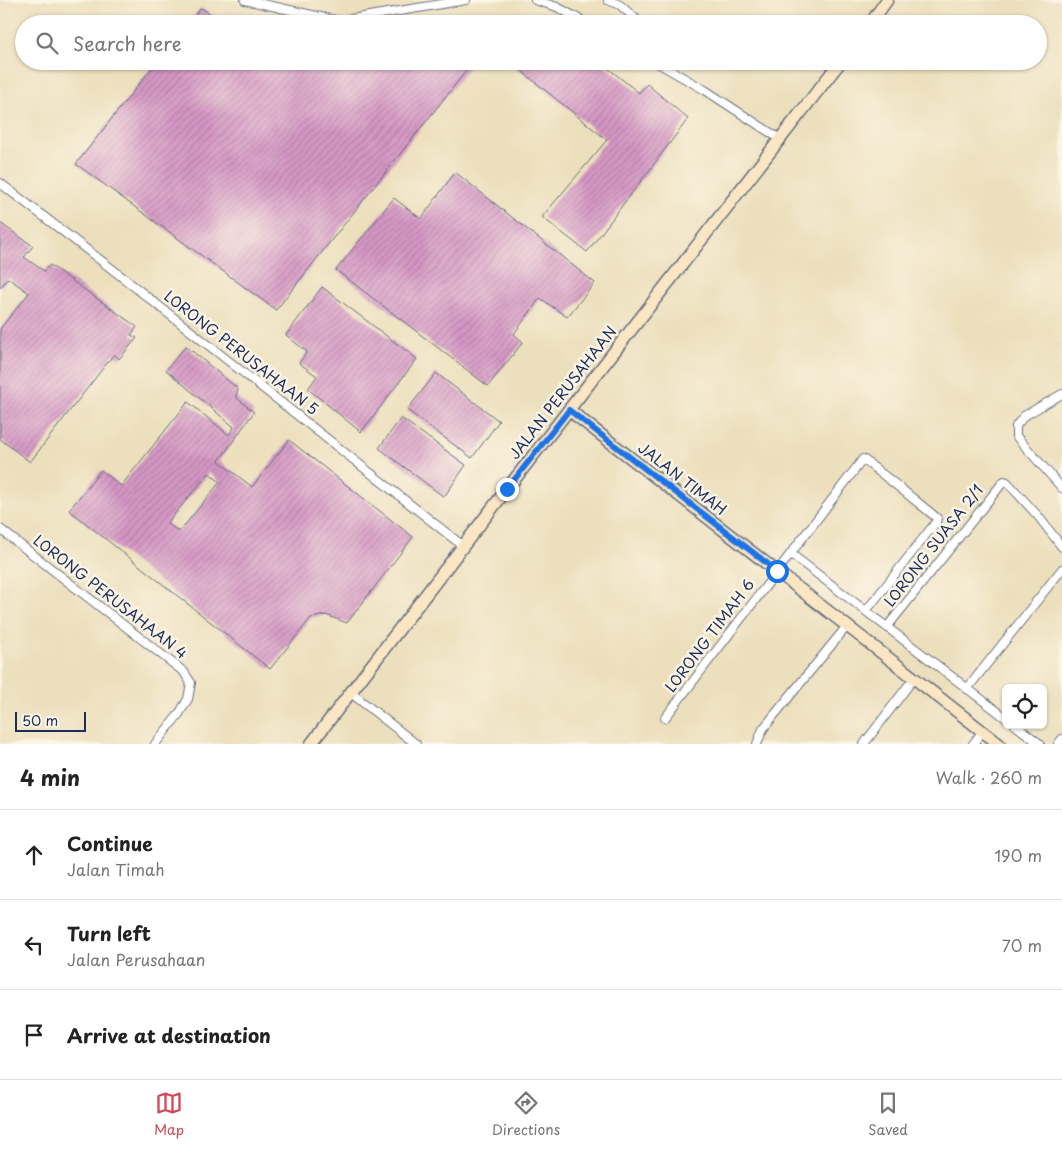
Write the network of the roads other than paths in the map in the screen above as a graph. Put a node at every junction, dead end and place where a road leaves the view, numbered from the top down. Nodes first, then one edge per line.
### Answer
1 (245, 0) edge
2 (286, 0) edge
3 (466, 0) edge
4 (535, 0) edge
5 (608, 0) edge
6 (888, 0) edge
7 (621, 3) edge
8 (285, 9) junction
9 (312, 15) edge
10 (375, 15) edge
11 (572, 15) edge
12 (632, 15) edge
13 (877, 15) edge
14 (670, 70) edge
15 (834, 70) edge
16 (780, 139) junction
17 (0, 183) edge
18 (1062, 394) edge
19 (569, 410) junction
20 (1062, 488) edge
21 (0, 529) edge
22 (464, 546) junction
23 (1062, 546) edge
24 (790, 554) junction
25 (1062, 569) edge
26 (777, 571) junction
27 (866, 611) junction
28 (847, 626) junction
29 (887, 628) junction
30 (914, 678) junction
31 (967, 689) junction
32 (352, 693) junction
33 (1002, 715) edge
34 (665, 718) dead end
35 (1020, 729) edge
36 (983, 731) junction
37 (1062, 739) edge
38 (155, 744) edge
39 (311, 744) edge
40 (416, 744) edge
41 (757, 744) edge
42 (864, 744) edge
43 (973, 744) edge
44 (999, 744) edge
45 (1040, 744) edge
46 (1058, 744) edge

1 - 8 street
2 - 8 street
3 - 10 street
4 - 11 street
5 - 7 street
6 - 13 main road
7 - 12 street
8 - 9 street
14 - 16 street
15 - 16 main road, JALAN PERUSAHAAN
16 - 19 main road, JALAN PERUSAHAAN
17 - 22 street, LORONG PERUSAHAAN 5
18 - 20 street
19 - 22 main road, JALAN PERUSAHAAN
19 - 26 main road, JALAN TIMAH
21 - 38 street, LORONG PERUSAHAAN 4
22 - 32 main road, JALAN PERUSAHAAN
23 - 29 street, LORONG SUASA 2/1
24 - 26 street, LORONG TIMAH 6
24 - 27 street
24 - 27 street, LORONG TIMAH 6
25 - 31 street
26 - 28 main road, JALAN TIMAH
26 - 34 street, LORONG TIMAH 6
27 - 29 street
28 - 30 main road, JALAN TIMAH
28 - 41 street
29 - 31 street
30 - 36 main road, JALAN TIMAH
30 - 42 street
31 - 33 street
32 - 39 main road, JALAN PERUSAHAAN
32 - 40 street
35 - 45 street
36 - 43 street
36 - 44 main road, JALAN TIMAH
37 - 46 street

